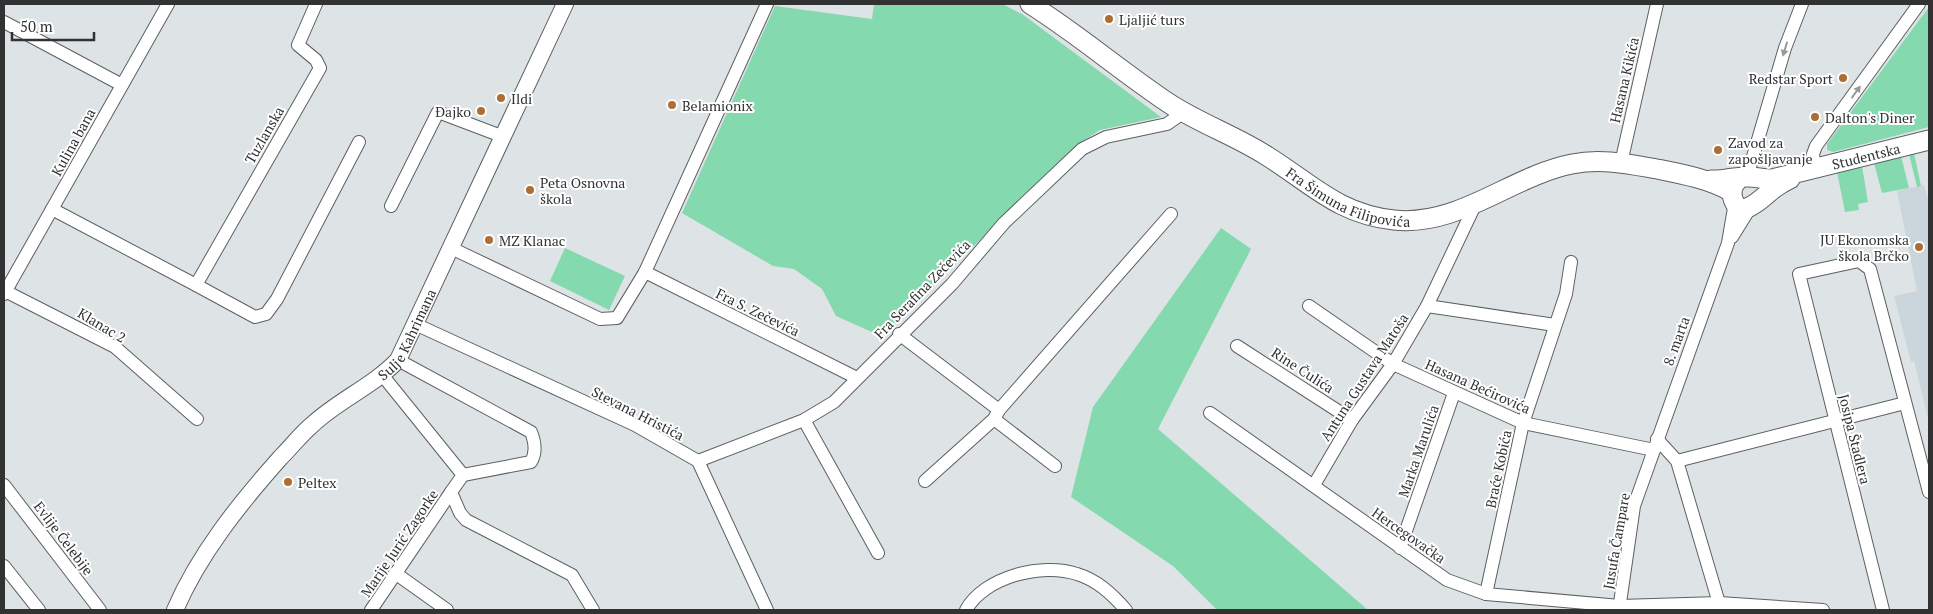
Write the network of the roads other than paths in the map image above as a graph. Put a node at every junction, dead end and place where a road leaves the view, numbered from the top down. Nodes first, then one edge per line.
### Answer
1 (168, 4) edge
2 (316, 4) edge
3 (565, 4) edge
4 (767, 4) edge
5 (1030, 4) edge
6 (1657, 4) edge
7 (1802, 4) edge
8 (1919, 4) edge
9 (4, 22) edge
10 (122, 85) junction
11 (1181, 110) junction
12 (504, 137) junction
13 (1929, 140) edge
14 (359, 142) dead end
15 (1621, 162) junction
16 (1830, 166) junction
17 (1746, 191) junction
18 (1476, 203) junction
19 (392, 206) dead end
20 (52, 209) junction
21 (1171, 214) dead end
22 (451, 248) junction
23 (1571, 262) dead end
24 (645, 272) junction
25 (196, 285) junction
26 (4, 293) edge
27 (1309, 306) dead end
28 (1427, 306) junction
29 (415, 324) junction
30 (1554, 325) junction
31 (899, 334) junction
32 (1237, 346) dead end
33 (398, 360) junction
34 (1394, 364) junction
35 (383, 376) junction
36 (857, 378) junction
37 (1454, 392) junction
38 (1905, 403) junction
39 (1210, 413) dead end
40 (997, 414) junction
41 (197, 419) dead end
42 (804, 420) junction
43 (1352, 420) junction
44 (1834, 420) junction
45 (1523, 424) junction
46 (1655, 445) junction
47 (698, 461) junction
48 (1677, 461) junction
49 (1055, 466) dead end
50 (464, 476) junction
51 (926, 481) dead end
52 (4, 485) edge
53 (1314, 485) junction
54 (451, 492) junction
55 (1929, 492) edge
56 (1400, 548) junction
57 (878, 553) dead end
58 (4, 566) edge
59 (395, 572) junction
60 (1486, 594) junction
61 (1720, 607) edge
62 (1620, 608) edge
63 (39, 610) edge
64 (100, 610) edge
65 (175, 610) edge
66 (371, 610) edge
67 (447, 610) edge
68 (593, 610) edge
69 (767, 610) edge
70 (966, 610) edge
71 (1126, 610) edge
72 (1824, 610) edge
73 (1883, 610) edge

1 - 10 street, Kulina bana
2 - 25 street, Tuzlanska
3 - 12 street, Sulje Kahrimana
4 - 24 street
5 - 11 main road, Fra Šimuna Filipovića
6 - 15 street, Hasana Kikića
7 -> 17 street, 8. marta
16 -> 8 street
9 - 10 street
10 - 20 street, Kulina bana
11 - 18 main road, Fra Šimuna Filipovića
11 - 31 street, Fra Serafina Zečevića
12 - 19 street
12 - 22 street, Sulje Kahrimana
13 - 16 main road, Studentska
14 - 25 street
15 - 17 main road, Fra Šimuna Filipovića
15 - 18 main road, Fra Šimuna Filipovića
16 - 17 main road, Studentska
17 - 46 street, 8. marta
18 - 28 street, Antuna Gustava Matoša
20 - 25 street
20 - 26 street, Kulina bana
21 - 40 street
22 - 24 street
22 - 29 street, Sulje Kahrimana
23 - 30 street, Braće Kobića
24 - 36 street, Fra S. Zečevića
26 - 41 street, Klanac 2
27 - 34 street, Hasana Bećirovića
28 - 30 street
28 - 34 street, Antuna Gustava Matoša
29 - 33 street, Sulje Kahrimana
29 - 47 street, Stevana Hristića
30 - 45 street, Braće Kobića
31 - 36 street, Fra Serafina Zečevića
31 - 40 street
32 - 43 street, Rine Čulića
33 - 35 street, Sulje Kahrimana
33 - 50 street
34 - 37 street, Hasana Bećirovića
34 - 43 street, Antuna Gustava Matoša
35 - 50 street
35 - 65 street, Sulje Kahrimana
36 - 42 street, Fra Serafina Zečevića
37 - 45 street, Hasana Bećirovića
37 - 56 street, Marka Marulića
38 - 44 street
38 - 44 street, Josipa Štadlera
38 - 55 street
39 - 53 street, Hercegovačka
40 - 49 street
40 - 51 street
42 - 47 street, Fra Serafina Zečevića
42 - 57 street
43 - 53 street, Antuna Gustava Matoša
44 - 48 street
44 - 73 street, Josipa Štadlera
45 - 46 street, Hasana Bećirovića
45 - 60 street, Braće Kobića
46 - 48 street
46 - 62 street, Jusufa Čampare
47 - 69 street
48 - 61 street
50 - 54 street, Marije Jurić Zagorke
52 - 64 street, Evlije Čelebije
53 - 56 street, Hercegovačka
54 - 59 street, Marije Jurić Zagorke
54 - 68 street
56 - 60 street, Hercegovačka
58 - 63 street
59 - 66 street, Marije Jurić Zagorke
59 - 67 street
60 - 62 street, Hercegovačka
61 - 62 street, Hercegovačka
61 - 72 street, Hercegovačka
70 - 71 street

